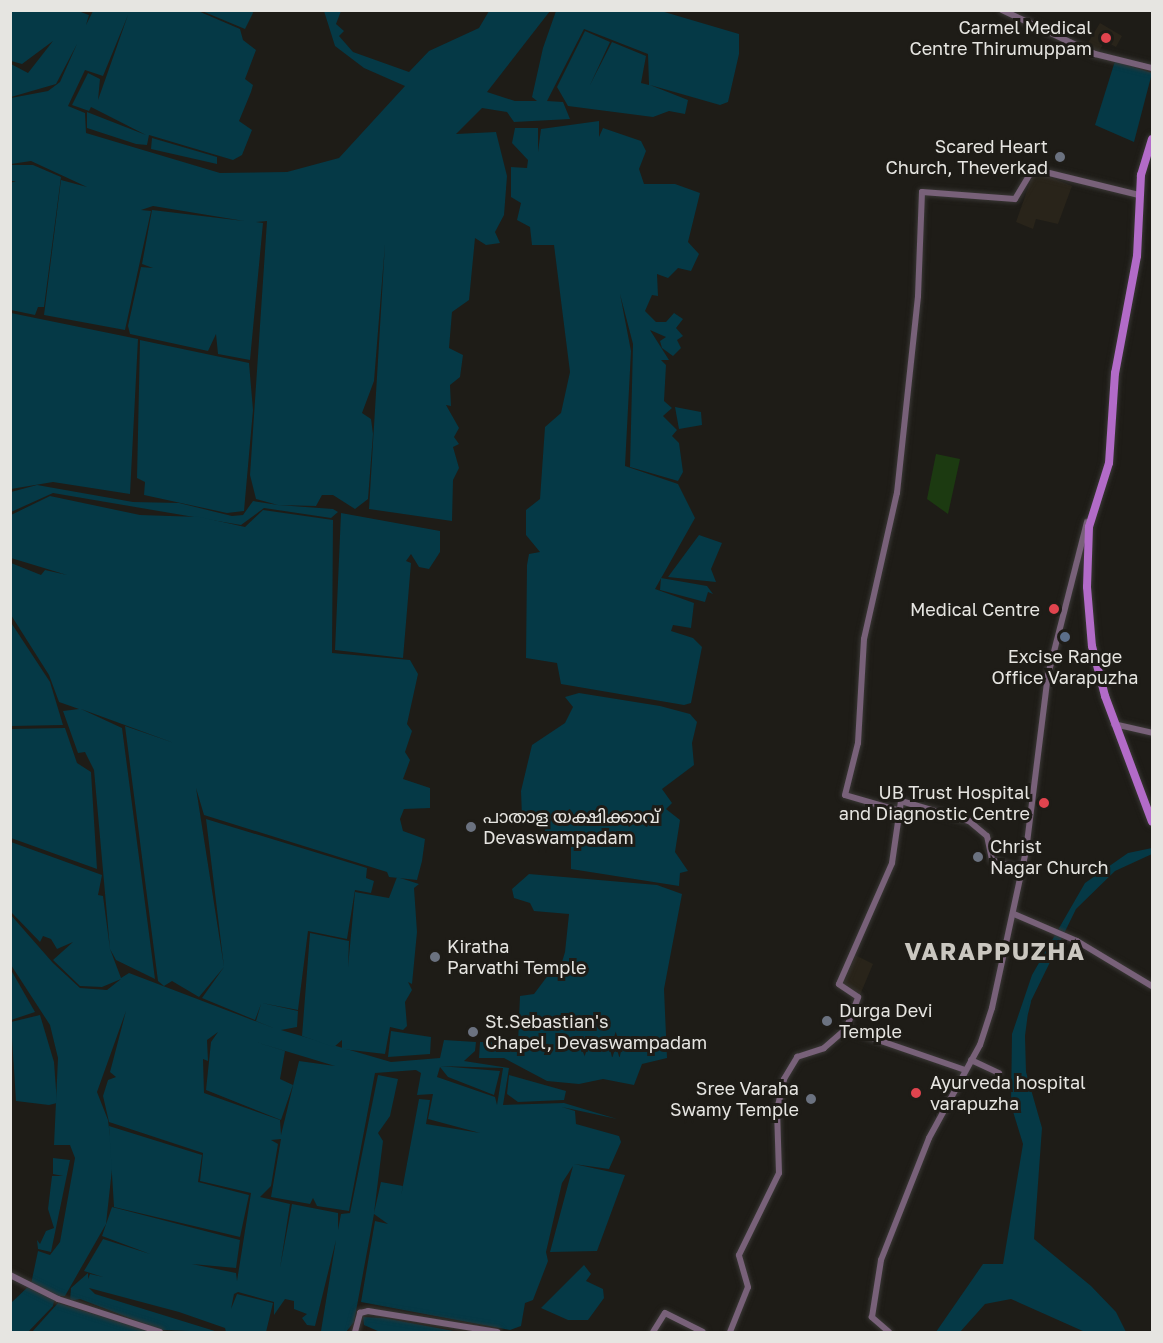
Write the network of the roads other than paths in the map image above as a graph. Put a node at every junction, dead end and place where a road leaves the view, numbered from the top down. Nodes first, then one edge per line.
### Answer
1 (1002, 10) edge
2 (1152, 68) edge
3 (1152, 139) edge
4 (1139, 195) junction
5 (1092, 511) junction
6 (1114, 724) junction
7 (1152, 733) edge
8 (900, 811) junction
9 (1152, 822) edge
10 (1022, 870) junction
11 (1014, 914) junction
12 (1152, 986) edge
13 (846, 1029) junction
14 (971, 1060) junction
15 (965, 1070) junction
16 (999, 1073) dead end
17 (10, 1275) edge
18 (160, 1332) edge
19 (355, 1332) edge
20 (497, 1332) edge
21 (653, 1332) edge
22 (703, 1332) edge
23 (730, 1332) edge
24 (889, 1332) edge

1 - 2 street
3 - 4 highway
4 - 5 highway
4 - 8 street
5 - 6 highway
5 - 10 street
6 - 7 street
6 - 9 highway
8 - 10 street
8 - 13 street
10 - 11 street
11 - 12 street
11 - 14 street
13 - 15 street
13 - 23 street
14 - 15 street
14 - 16 street
15 - 24 street
17 - 18 street
19 - 20 street
21 - 22 street

